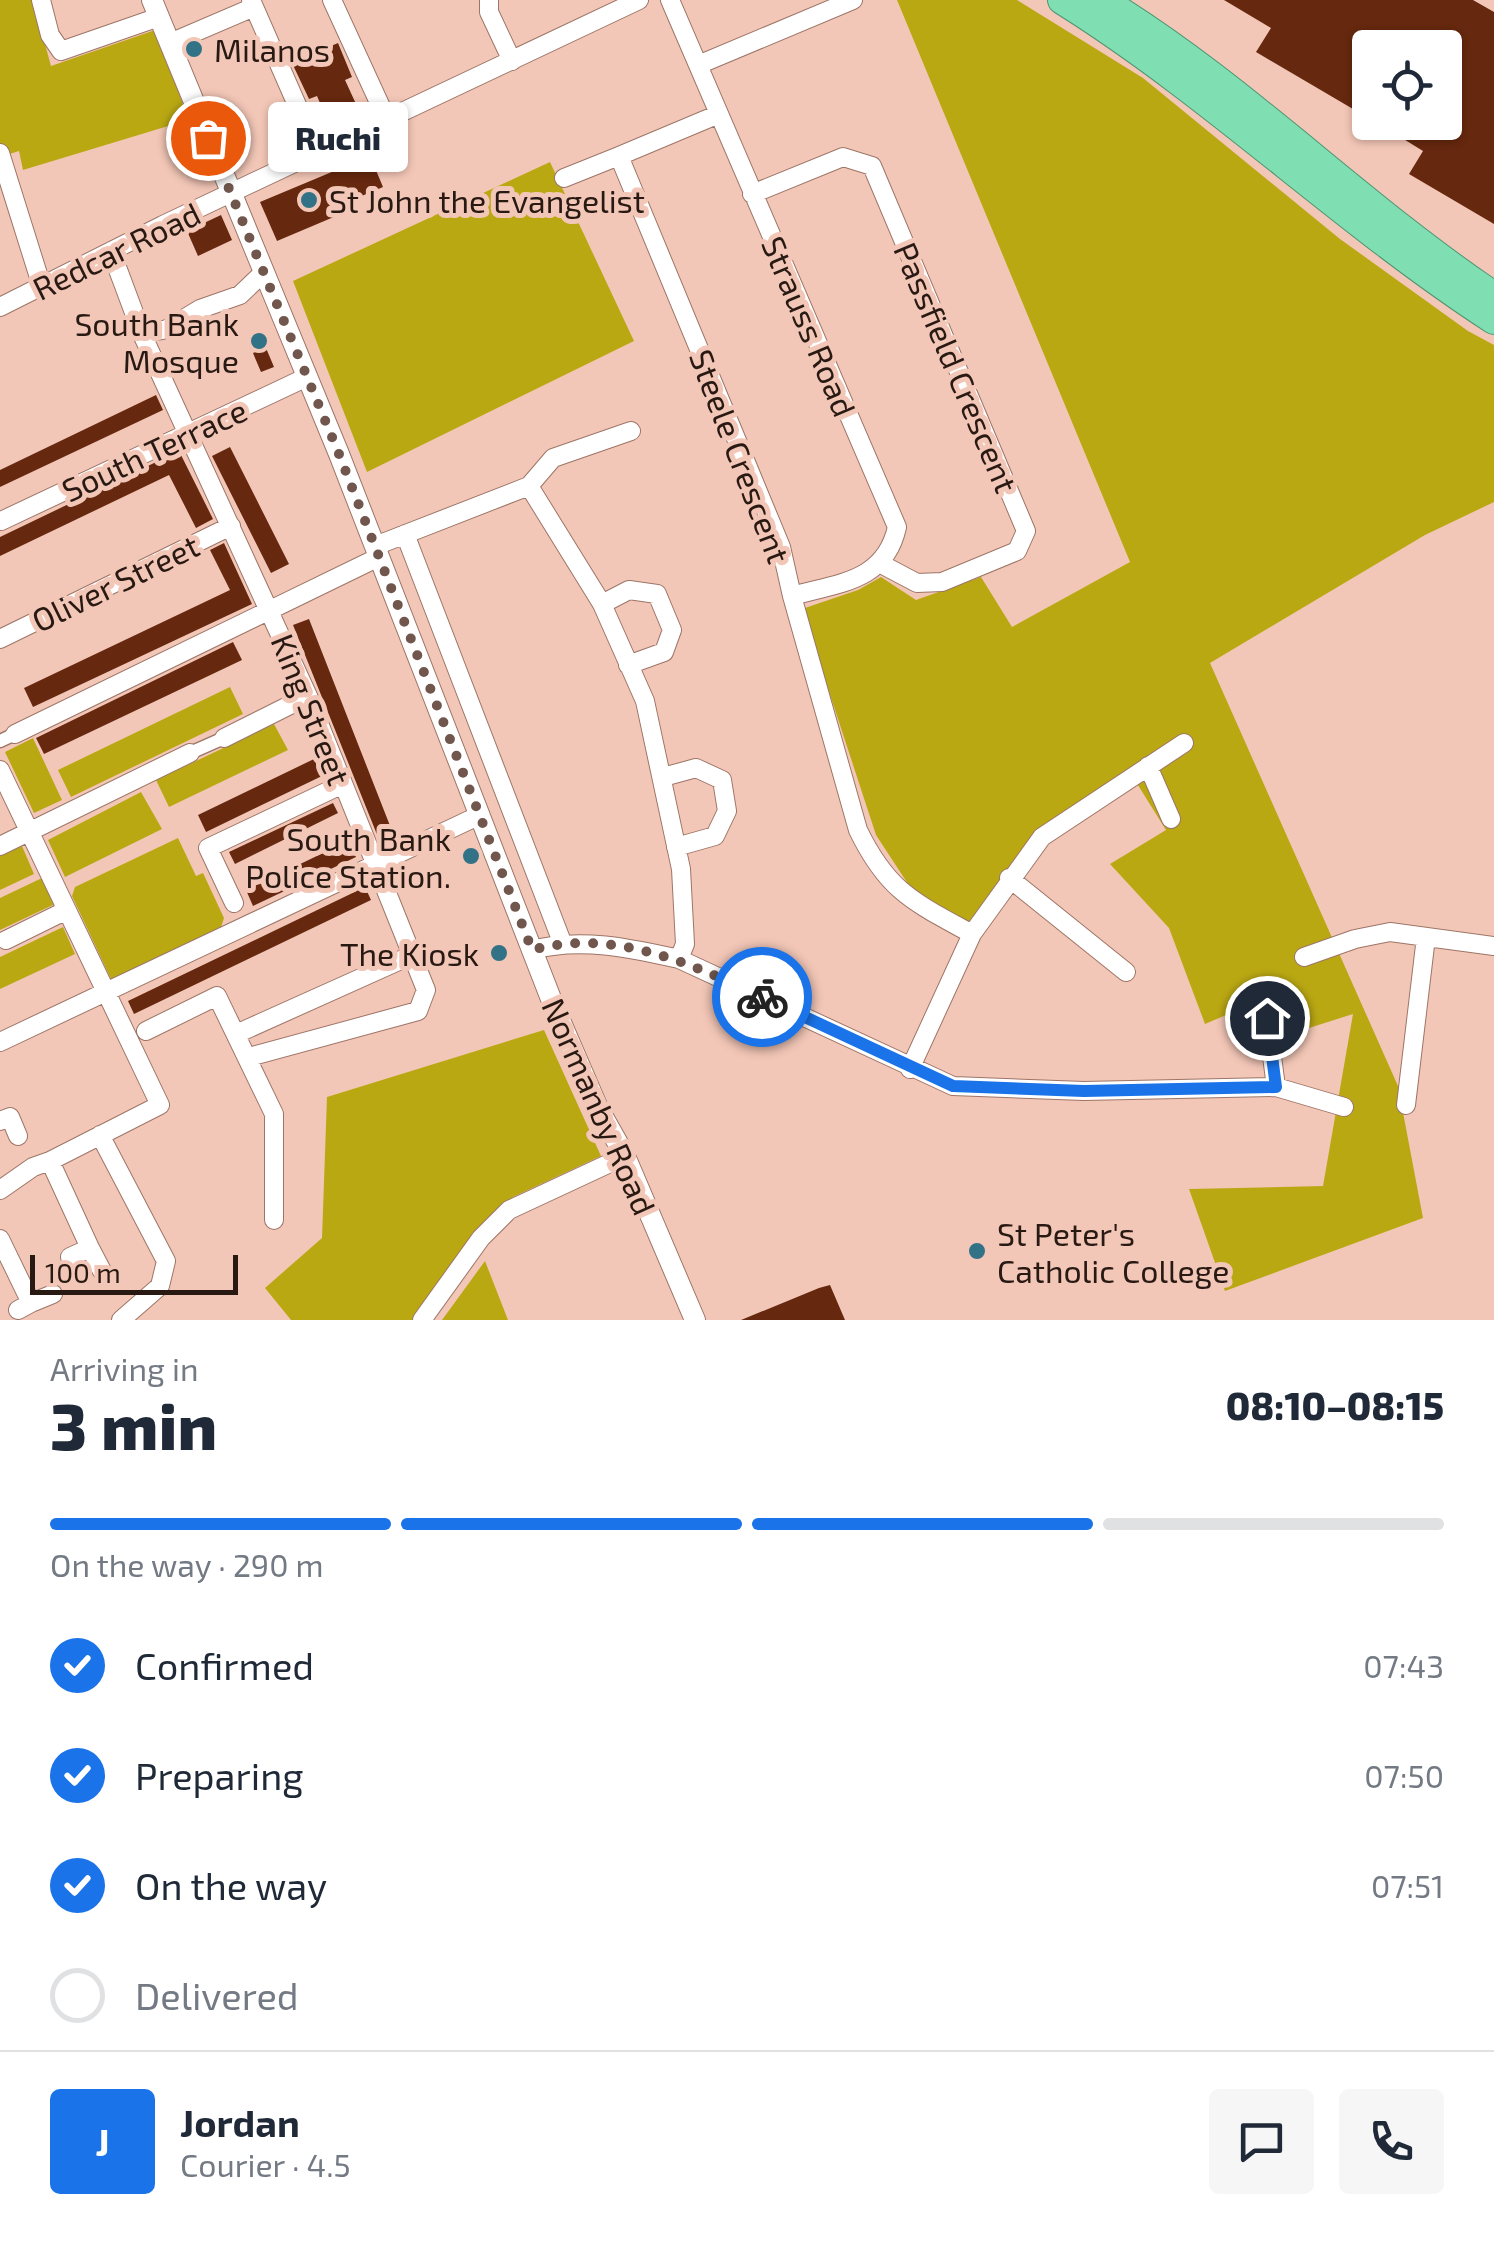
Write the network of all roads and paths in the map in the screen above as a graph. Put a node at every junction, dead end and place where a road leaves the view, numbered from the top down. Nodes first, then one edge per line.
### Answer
1 (41, 0) edge
2 (332, 0) edge
3 (488, 0) edge
4 (639, 0) edge
5 (670, 0) edge
6 (852, 0) edge
7 (1062, 0) edge
8 (1102, 0) edge
9 (253, 3) edge
10 (156, 8) edge
11 (170, 43) junction
12 (512, 61) junction
13 (698, 65) junction
14 (718, 114) junction
15 (386, 120) junction
16 (1, 153) edge
17 (318, 153) junction
18 (619, 156) junction
19 (564, 178) dead end
20 (232, 194) junction
21 (752, 194) junction
22 (111, 251) junction
23 (264, 272) junction
24 (42, 287) junction
25 (1494, 296) edge
26 (0, 307) edge
27 (1494, 320) edge
28 (142, 334) junction
29 (308, 377) junction
30 (631, 431) dead end
31 (186, 433) junction
32 (529, 486) junction
33 (0, 521) edge
34 (230, 526) junction
35 (405, 534) junction
36 (377, 551) junction
37 (881, 564) junction
38 (792, 596) junction
39 (602, 604) junction
40 (270, 609) junction
41 (0, 639) edge
42 (628, 665) junction
43 (308, 696) junction
44 (7, 737) edge
45 (224, 738) joint
46 (1184, 743) dead end
47 (190, 753) joint
48 (1148, 766) junction
49 (0, 770) edge
50 (663, 776) junction
51 (343, 784) junction
52 (480, 816) junction
53 (1171, 819) dead end
54 (29, 832) junction
55 (0, 846) edge
56 (676, 847) junction
57 (375, 864) junction
58 (1009, 878) junction
59 (234, 902) dead end
60 (66, 910) junction
61 (972, 934) junction
62 (1426, 937) junction
63 (3, 941) edge
64 (562, 942) junction
65 (1494, 946) edge
66 (532, 950) junction
67 (412, 955) junction
68 (1304, 957) dead end
69 (678, 959) junction
70 (1126, 972) dead end
71 (106, 992) junction
72 (1267, 1018) dead end
73 (146, 1031) dead end
74 (236, 1034) junction
75 (0, 1042) edge
76 (249, 1057) junction
77 (910, 1068) junction
78 (1276, 1087) junction
79 (1406, 1105) dead end
80 (1344, 1107) dead end
81 (0, 1121) edge
82 (100, 1135) junction
83 (18, 1136) dead end
84 (626, 1156) junction
85 (50, 1161) junction
86 (0, 1190) edge
87 (274, 1220) dead end
88 (0, 1239) edge
89 (90, 1248) junction
90 (70, 1256) dead end
91 (102, 1271) dead end
92 (53, 1294) dead end
93 (121, 1320) edge
94 (422, 1320) edge
95 (695, 1320) edge

1 - 10 street
2 - 15 street
3 - 12 street
4 - 12 street, Redcar Road
5 - 13 street, Strauss Road
6 - 13 street
7 - 27 highway
8 - 25 highway
9 - 11 street
9 - 17 street
10 - 11 street, Normanby Road
11 - 20 street, Normanby Road
12 - 15 street, Redcar Road
13 - 14 street, Strauss Road
14 - 18 street
14 - 21 street, Strauss Road
15 - 17 street, Redcar Road
16 - 24 street
17 - 20 street, Redcar Road
18 - 19 street
18 - 38 street, Steele Crescent
20 - 22 street, Redcar Road
20 - 23 street, Normanby Road
21 - 37 street, Strauss Road
21 - 37 street, Passfield Crescent
22 - 24 street, Redcar Road
22 - 28 street, King Street
23 - 28 street
23 - 29 street, Normanby Road
24 - 26 street, Redcar Road
28 - 31 street, King Street
29 - 31 street, South Terrace
29 - 36 street, Normanby Road
30 - 32 street
31 - 33 street, South Terrace
31 - 34 street, King Street
32 - 35 street
32 - 39 street
34 - 40 street, King Street
34 - 41 street, Oliver Street
35 - 36 street
35 - 64 street
36 - 40 street
36 - 52 street, Normanby Road
37 - 38 street
38 - 61 street, Steele Crescent
39 - 42 street
39 - 42 street
40 - 43 street, King Street
40 - 44 street
42 - 50 street
43 - 45 street
43 - 51 street, King Street
45 - 47 street
46 - 48 street
47 - 54 street
48 - 53 street
48 - 58 street
49 - 54 street
50 - 56 street
50 - 56 street
51 - 57 street, King Street
51 - 59 street
52 - 57 street
52 - 66 street, Normanby Road
54 - 55 street
54 - 60 street
56 - 69 street
57 - 67 street, King Street
57 - 71 street
58 - 61 street
58 - 70 street
60 - 63 street
60 - 71 street
61 - 77 street
62 - 65 street
62 - 68 street
62 - 79 street
64 - 66 street
64 - 69 street
66 - 84 street, Normanby Road
67 - 74 street
67 - 76 street, King Street
69 - 77 street
71 - 75 street
71 - 82 street
72 - 78 street
73 - 74 street
74 - 76 street
76 - 87 street
77 - 78 street
78 - 80 street
81 - 83 street
82 - 85 street
82 - 93 street
84 - 94 street
84 - 95 street, Normanby Road
85 - 86 street
85 - 89 street
88 - 92 street
89 - 90 street
89 - 91 street

